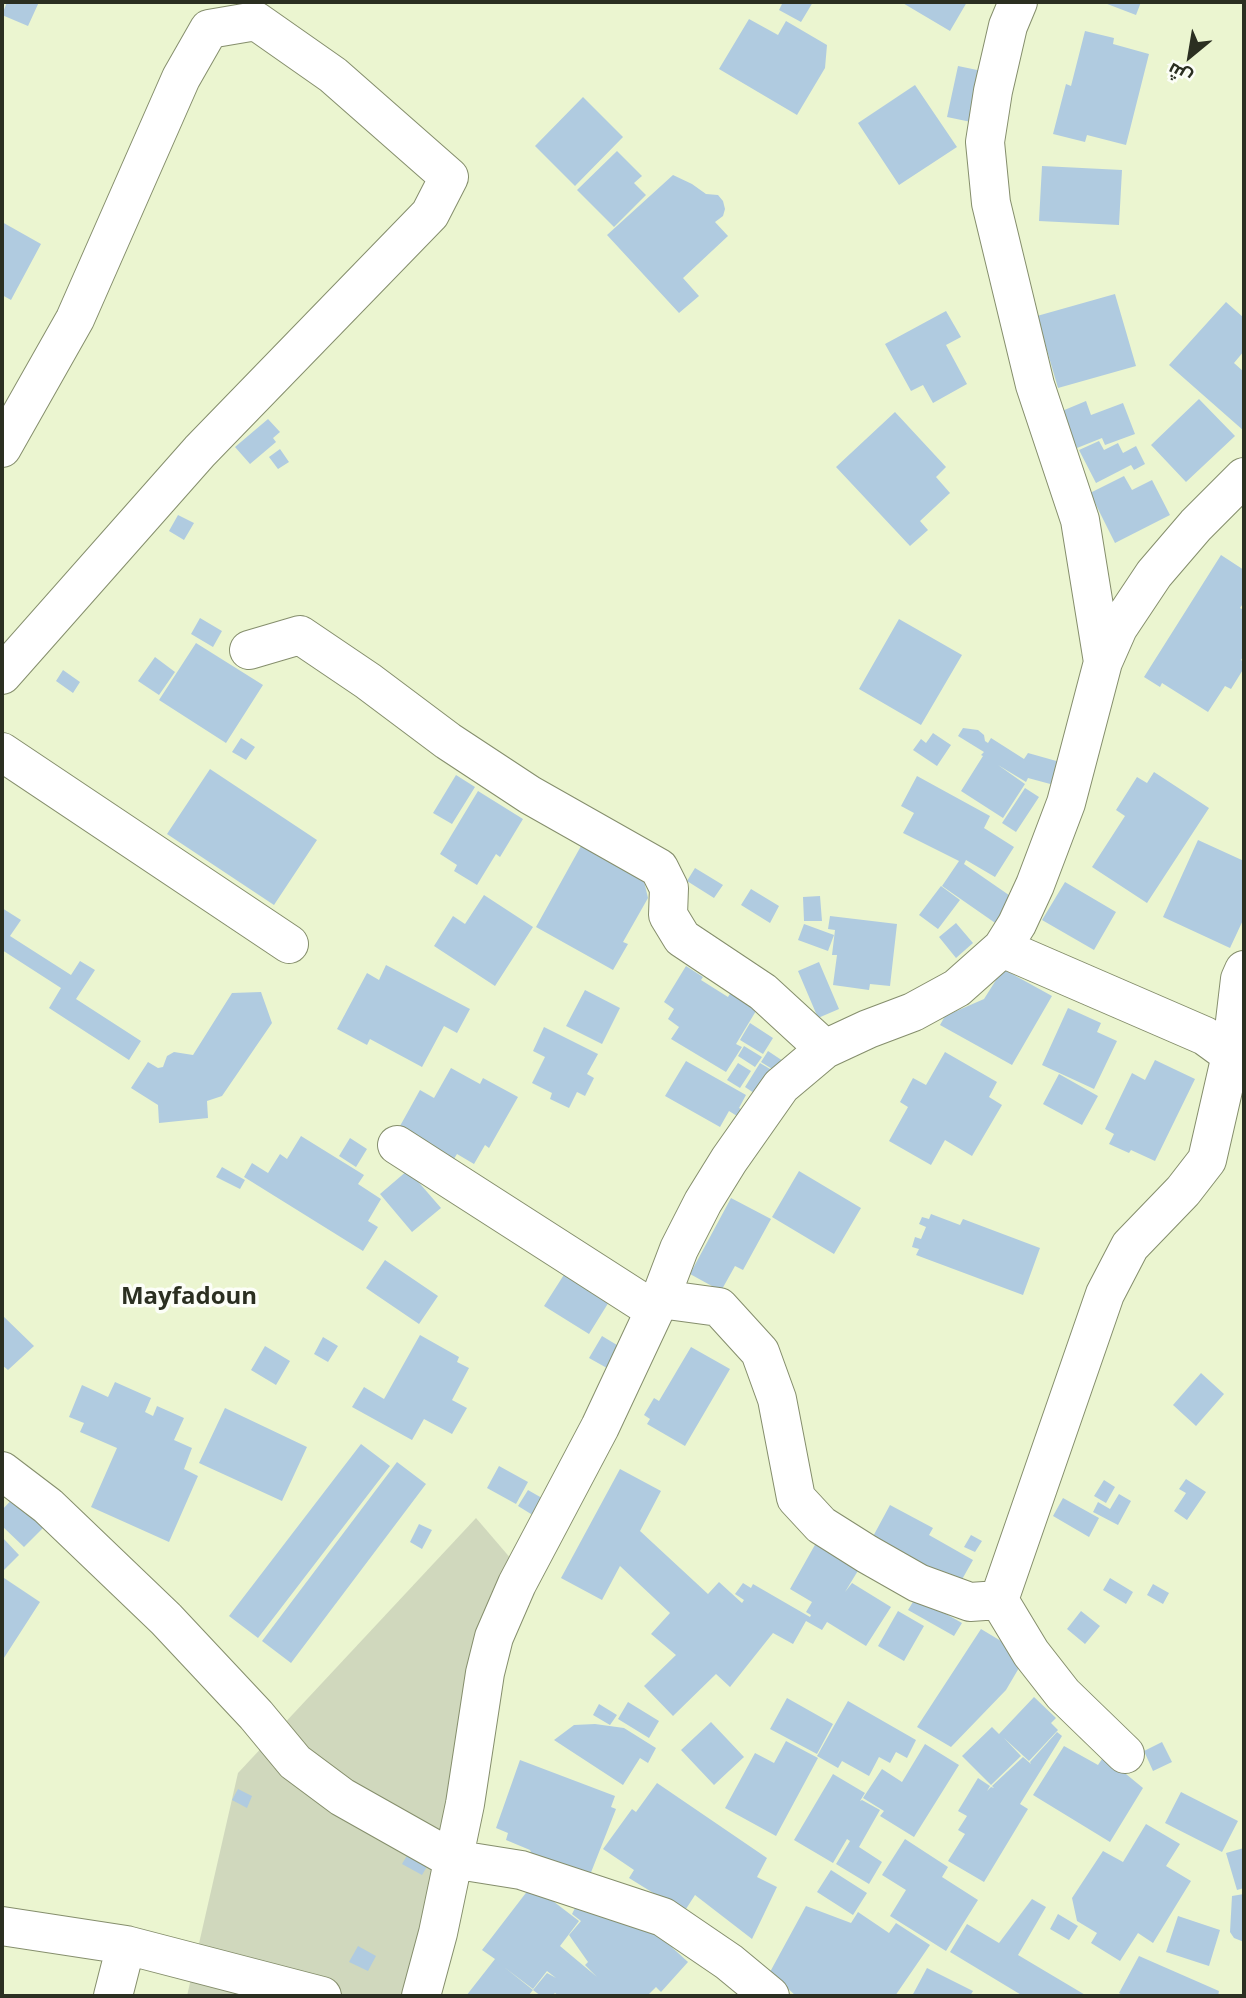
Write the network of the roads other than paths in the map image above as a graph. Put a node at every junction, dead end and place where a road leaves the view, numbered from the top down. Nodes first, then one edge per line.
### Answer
1 (1018, 2) edge
2 (2, 448) edge
3 (1244, 477) edge
4 (249, 650) dead end
5 (1102, 662) junction
6 (2, 675) edge
7 (2, 752) edge
8 (289, 944) dead end
9 (1002, 948) junction
10 (1244, 970) edge
11 (825, 1049) junction
12 (1231, 1055) junction
13 (397, 1145) dead end
14 (657, 1304) junction
15 (2, 1471) edge
16 (999, 1600) junction
17 (1125, 1754) dead end
18 (452, 1859) junction
19 (2, 1927) edge
20 (126, 1945) junction
21 (113, 1996) edge
22 (322, 1996) edge
23 (421, 1996) edge
24 (770, 1996) edge

1 - 5 street
2 - 6 street
3 - 5 street
4 - 11 street
5 - 9 street
7 - 8 street
9 - 11 street
9 - 12 street
10 - 12 street
11 - 14 street
12 - 16 street
13 - 14 street
14 - 16 street
14 - 18 street
15 - 18 street
16 - 17 street
18 - 23 street
18 - 24 street
19 - 20 street
20 - 21 street
20 - 22 street

